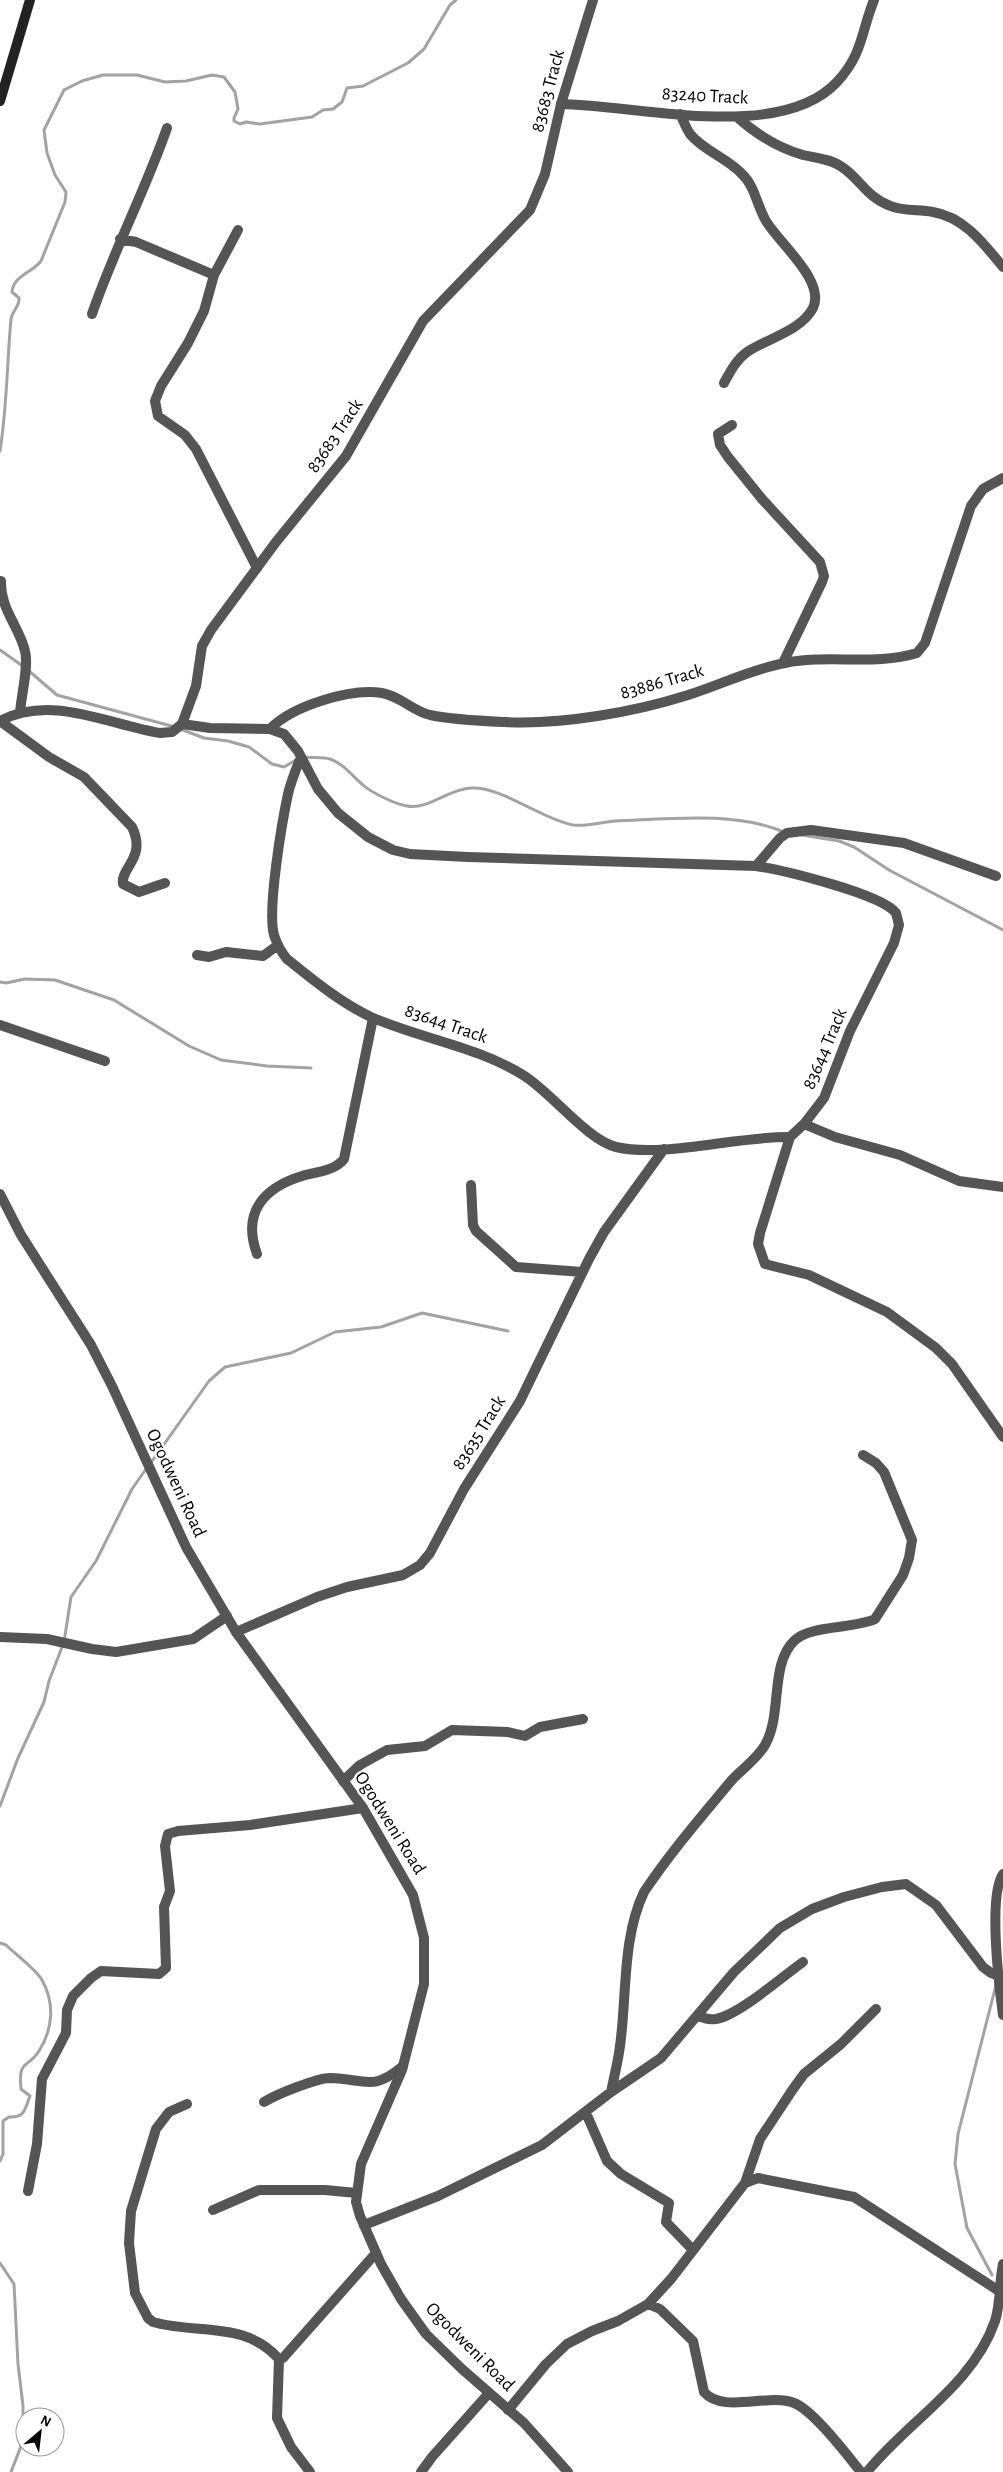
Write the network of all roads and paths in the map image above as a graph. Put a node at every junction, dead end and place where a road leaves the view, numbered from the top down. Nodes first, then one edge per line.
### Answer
1 (30, 0) edge
2 (593, 0) edge
3 (874, 0) edge
4 (5, 71) edge
5 (0, 100) edge
6 (561, 104) junction
7 (680, 114) junction
8 (737, 117) junction
9 (167, 128) dead end
10 (238, 230) dead end
11 (120, 240) junction
12 (1003, 267) edge
13 (214, 275) junction
14 (92, 314) dead end
15 (724, 383) dead end
16 (732, 425) dead end
17 (1003, 478) edge
18 (256, 568) junction
19 (1, 581) edge
20 (783, 663) junction
21 (20, 713) junction
22 (0, 721) edge
23 (182, 724) junction
24 (270, 729) junction
25 (301, 757) junction
26 (756, 866) junction
27 (996, 876) dead end
28 (165, 883) dead end
29 (278, 944) junction
30 (197, 955) dead end
31 (373, 1018) junction
32 (0, 1025) edge
33 (105, 1061) dead end
34 (804, 1124) junction
35 (790, 1137) junction
36 (664, 1149) junction
37 (471, 1185) dead end
38 (1003, 1187) edge
39 (0, 1194) edge
40 (258, 1254) dead end
41 (582, 1272) junction
42 (1003, 1437) edge
43 (863, 1455) dead end
44 (227, 1616) junction
45 (236, 1632) junction
46 (0, 1637) edge
47 (583, 1719) dead end
48 (343, 1782) junction
49 (363, 1808) junction
50 (1003, 1874) edge
51 (803, 1962) dead end
52 (1000, 1978) edge
53 (876, 2009) dead end
54 (698, 2015) junction
55 (1003, 2015) edge
56 (403, 2066) junction
57 (611, 2092) junction
58 (264, 2102) dead end
59 (187, 2104) dead end
60 (586, 2113) junction
61 (745, 2183) junction
62 (28, 2191) dead end
63 (357, 2194) junction
64 (213, 2210) dead end
65 (364, 2225) junction
66 (692, 2249) junction
67 (376, 2253) junction
68 (1003, 2264) edge
69 (1000, 2294) edge
70 (648, 2304) junction
71 (280, 2359) junction
72 (489, 2393) junction
73 (508, 2410) junction
74 (307, 2471) edge
75 (421, 2472) edge
76 (568, 2472) edge
77 (861, 2472) edge
78 (867, 2472) edge

1 - 4 main road
2 - 6 street, 83683 Track
3 - 8 street, 83240 Track
4 - 5 main road
6 - 7 street, 83240 Track
6 - 18 street, 83683 Track
7 - 8 street, 83240 Track
7 - 15 street
8 - 12 street
9 - 11 street
10 - 13 street
11 - 13 street
11 - 14 street
13 - 18 street
16 - 20 street
17 - 20 street, 83886 Track
18 - 23 street, 83683 Track
19 - 21 street
20 - 24 street, 83886 Track
21 - 22 street
21 - 23 street
22 - 28 street
23 - 24 street, 83644 Track
24 - 25 street, 83644 Track
25 - 26 street, 83644 Track
25 - 29 street, 83644 Track
26 - 27 street
26 - 34 street, 83644 Track
29 - 30 street
29 - 31 street, 83644 Track
31 - 36 street, 83644 Track
31 - 40 street
32 - 33 street
34 - 35 street, 83644 Track
34 - 38 street
35 - 36 street, 83644 Track
35 - 42 street
36 - 41 street, 83635 Track
37 - 41 street
39 - 44 street, Ogodweni Road
41 - 45 street, 83635 Track
43 - 57 street
44 - 45 street, Ogodweni Road
44 - 46 street
45 - 48 street, Ogodweni Road
47 - 48 street
48 - 49 street, Ogodweni Road
49 - 56 street, Ogodweni Road
49 - 62 street
50 - 52 street
51 - 54 street
52 - 54 street
52 - 55 street
53 - 61 street
54 - 57 street
56 - 58 street
56 - 63 street, Ogodweni Road
57 - 60 street
59 - 71 street
60 - 65 street
60 - 66 street
61 - 66 street
61 - 69 street
63 - 64 street
63 - 65 street, Ogodweni Road
65 - 67 street, Ogodweni Road
66 - 70 street
67 - 71 street
67 - 72 street, Ogodweni Road
68 - 69 street
69 - 78 street
70 - 73 street
70 - 77 street
71 - 74 street
72 - 73 street, Ogodweni Road
72 - 75 street
73 - 76 street, Ogodweni Road

